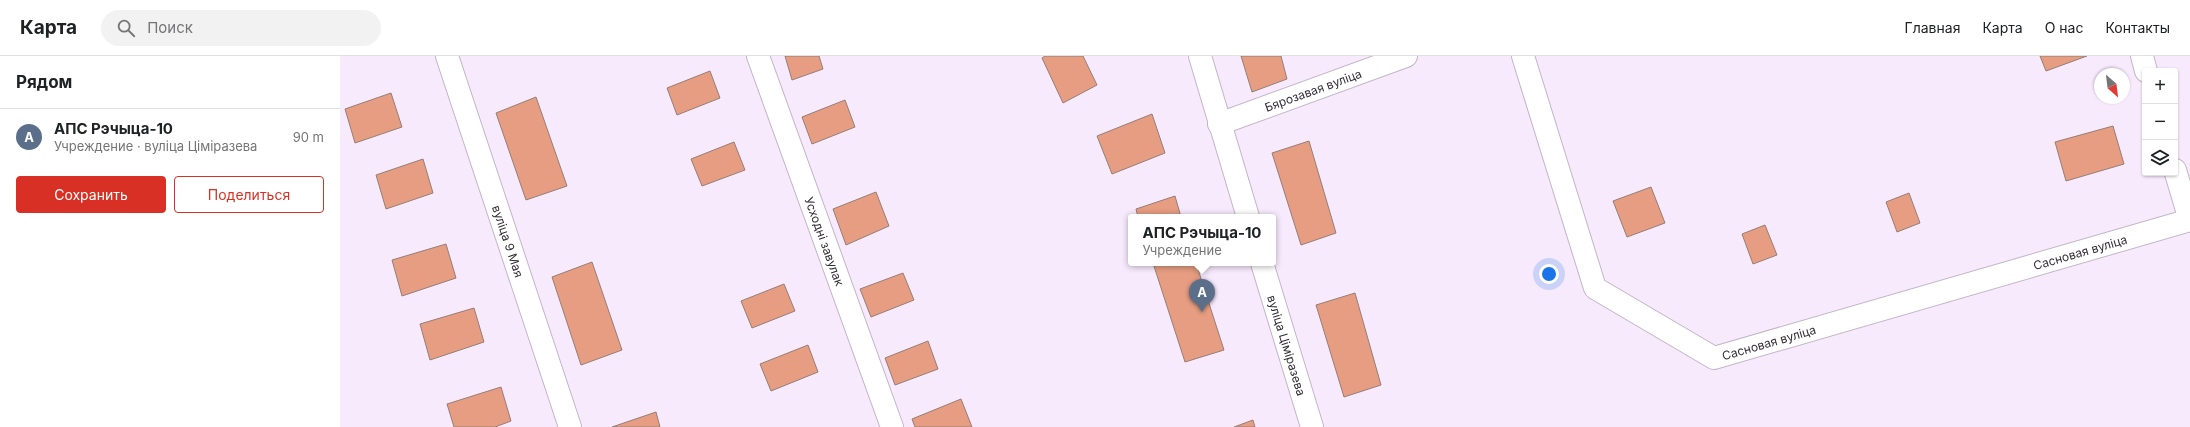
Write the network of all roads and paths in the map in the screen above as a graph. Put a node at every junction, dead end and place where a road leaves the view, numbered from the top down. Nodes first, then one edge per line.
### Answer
1 (447, 56) edge
2 (758, 56) edge
3 (1200, 56) edge
4 (1406, 56) edge
5 (1523, 56) edge
6 (2142, 56) edge
7 (2145, 68) edge
8 (1219, 124) junction
9 (2177, 176) edge
10 (1247, 214) edge
11 (2190, 220) edge
12 (1263, 266) edge
13 (570, 427) edge
14 (892, 427) edge
15 (1312, 427) edge

1 - 13 street, вуліца 9 Мая
2 - 14 street, Усходні завулак
3 - 8 street
4 - 8 street, Бярозавая вуліца
5 - 11 street, Сасновая вуліца
6 - 7 street
8 - 10 street
9 - 11 street
12 - 15 street, вуліца Ціміразева

